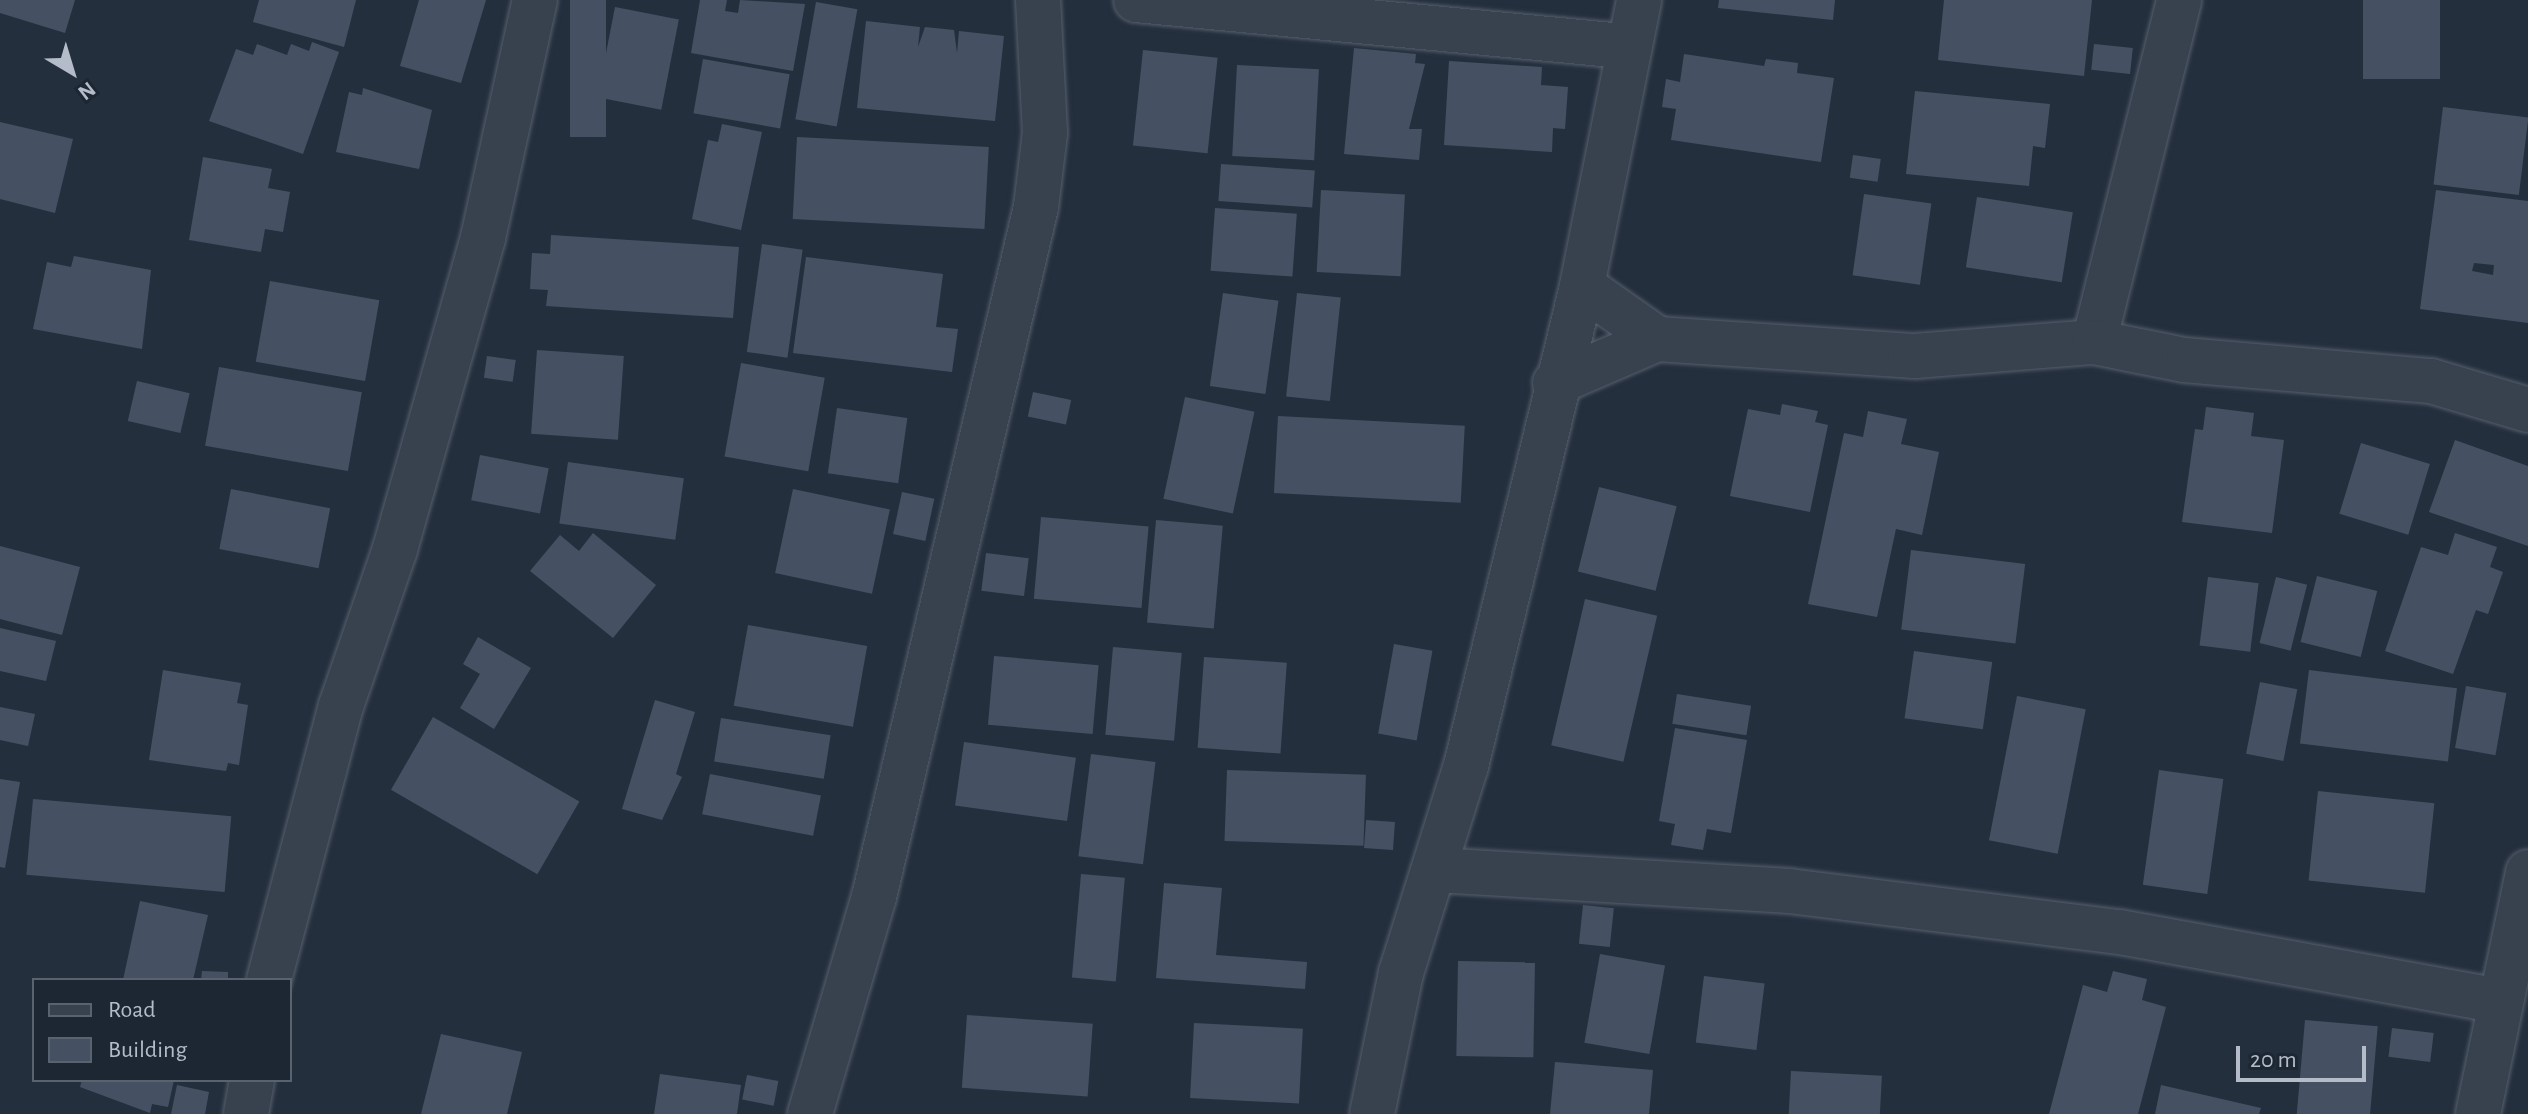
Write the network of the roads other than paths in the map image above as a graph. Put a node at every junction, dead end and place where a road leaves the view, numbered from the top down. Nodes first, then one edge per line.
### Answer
1 (535, 0) edge
2 (1038, 0) edge
3 (1136, 0) edge
4 (1639, 0) edge
5 (2179, 0) edge
6 (1629, 47) junction
7 (1582, 286) junction
8 (1657, 339) junction
9 (2094, 342) junction
10 (1555, 383) junction
11 (2528, 410) edge
12 (1437, 870) junction
13 (2528, 872) edge
14 (270, 978) edge
15 (2501, 1001) junction
16 (252, 1082) edge
17 (246, 1114) edge
18 (810, 1114) edge
19 (1372, 1114) edge
20 (2478, 1114) edge

1 - 14 street
2 - 18 street
3 - 6 street
4 - 6 street
5 - 9 street
6 - 7 street
7 - 8 street
7 - 10 street
8 - 9 street
8 - 10 street
9 - 11 street
10 - 12 street
12 - 15 street
12 - 19 street
13 - 15 street
15 - 20 street
16 - 17 street

